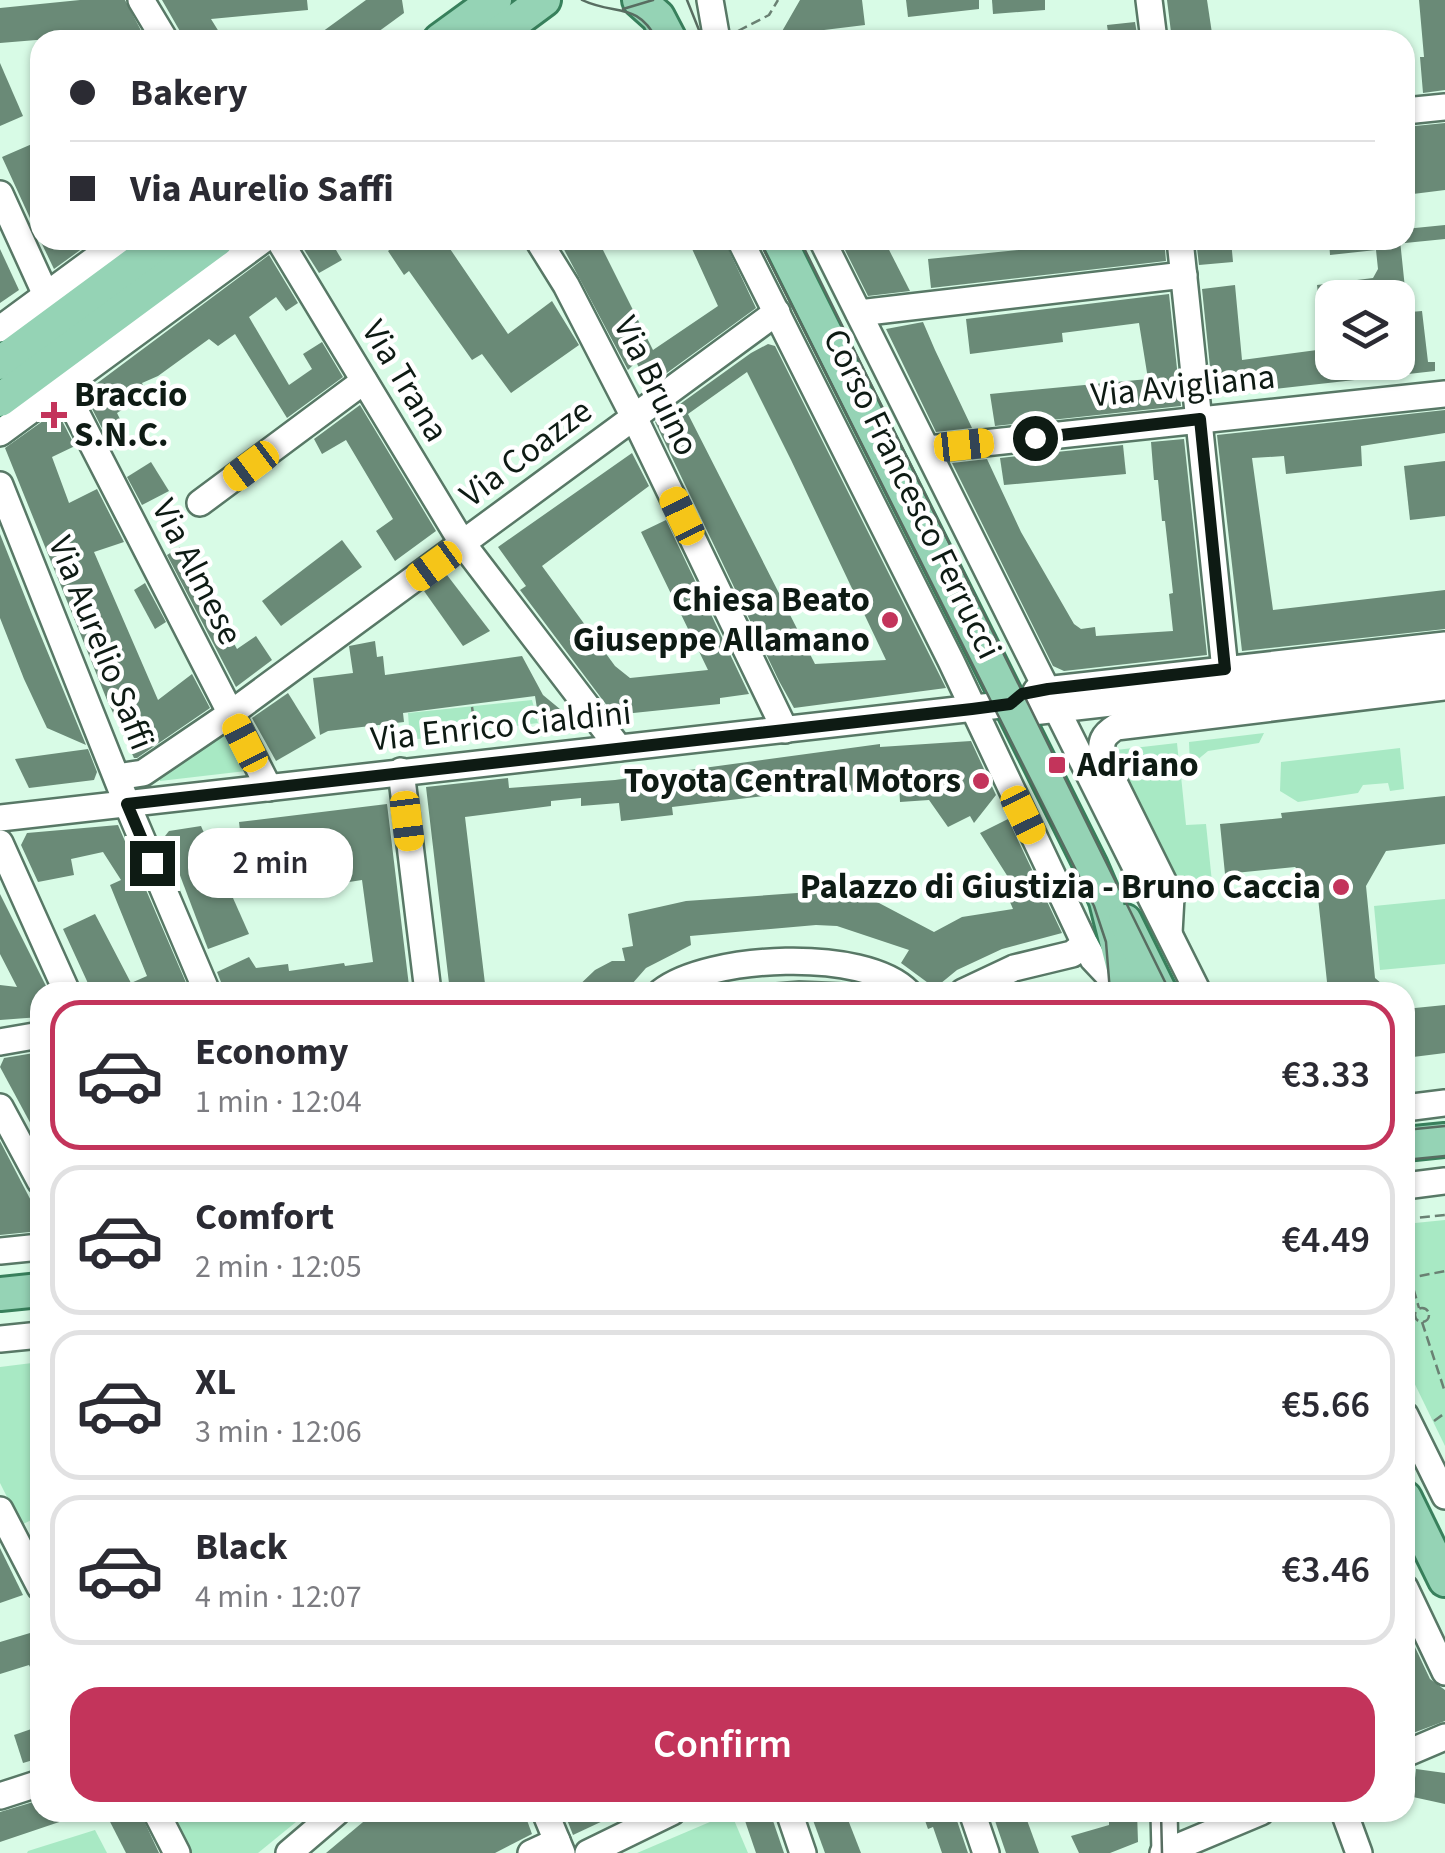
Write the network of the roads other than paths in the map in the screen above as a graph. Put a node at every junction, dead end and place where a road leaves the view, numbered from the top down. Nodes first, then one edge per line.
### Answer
1 (141, 0) edge
2 (494, 0) edge
3 (544, 0) edge
4 (639, 0) edge
5 (673, 0) edge
6 (710, 0) edge
7 (1150, 0) edge
8 (159, 30) edge
9 (454, 30) edge
10 (504, 30) edge
11 (665, 30) edge
12 (685, 30) edge
13 (725, 30) edge
14 (1153, 30) edge
15 (1445, 107) edge
16 (1415, 110) edge
17 (0, 194) edge
18 (107, 250) edge
19 (153, 250) edge
20 (203, 250) edge
21 (249, 250) edge
22 (285, 250) edge
23 (544, 250) edge
24 (745, 250) edge
25 (784, 250) edge
26 (827, 250) edge
27 (1181, 250) edge
28 (1184, 275) junction
29 (46, 295) junction
30 (777, 312) junction
31 (859, 313) junction
32 (0, 329) edge
33 (0, 363) edge
34 (364, 381) junction
35 (63, 387) junction
36 (1445, 394) edge
37 (0, 400) edge
38 (634, 417) junction
39 (1200, 419) junction
40 (0, 434) edge
41 (928, 449) junction
42 (0, 484) edge
43 (200, 503) dead end
44 (463, 544) junction
45 (1445, 645) edge
46 (1433, 677) edge
47 (1226, 679) junction
48 (1271, 696) junction
49 (1053, 699) junction
50 (1010, 704) junction
51 (1187, 706) junction
52 (972, 709) junction
53 (230, 714) junction
54 (785, 730) junction
55 (620, 748) junction
56 (401, 771) junction
57 (117, 777) junction
58 (269, 788) junction
59 (127, 804) junction
60 (0, 818) edge
61 (0, 843) edge
62 (1091, 866) junction
63 (1169, 933) junction
64 (1085, 944) junction
65 (63, 982) edge
66 (204, 982) edge
67 (427, 982) edge
68 (682, 982) edge
69 (898, 982) edge
70 (984, 982) edge
71 (1116, 982) edge
72 (1124, 982) edge
73 (1155, 982) edge
74 (1193, 982) edge
75 (30, 1038) edge
76 (0, 1042) edge
77 (1445, 1104) edge
78 (0, 1107) edge
79 (1415, 1107) edge
80 (1445, 1140) edge
81 (1415, 1143) edge
82 (30, 1162) edge
83 (1445, 1181) edge
84 (1415, 1185) edge
85 (30, 1248) edge
86 (0, 1251) edge
87 (30, 1291) edge
88 (0, 1294) edge
89 (30, 1336) edge
90 (0, 1340) edge
91 (1415, 1435) edge
92 (1445, 1496) edge
93 (0, 1510) edge
94 (1415, 1518) edge
95 (30, 1568) edge
96 (1445, 1580) edge
97 (1415, 1609) edge
98 (1445, 1672) edge
99 (1445, 1737) edge
100 (1415, 1750) edge
101 (30, 1786) edge
102 (0, 1796) edge
103 (161, 1822) edge
104 (325, 1822) edge
105 (549, 1822) edge
106 (652, 1822) edge
107 (792, 1822) edge
108 (975, 1822) edge
109 (1164, 1822) edge
110 (1238, 1822) edge
111 (1348, 1822) edge
112 (560, 1847) edge
113 (177, 1853) edge
114 (289, 1853) edge
115 (531, 1853) edge
116 (588, 1853) edge
117 (803, 1853) edge
118 (986, 1853) edge
119 (1164, 1853) edge
120 (1359, 1853) edge

1 - 8 street
2 - 9 main road
3 - 10 main road
4 - 11 main road
5 - 12 main road
6 - 13 street
7 - 14 street
15 - 16 street
17 - 29 street
18 - 29 street
19 - 33 main road
20 - 37 main road
21 - 35 street
22 - 34 street, Via Trana
23 - 38 street, Via Bruino
24 - 30 street, Corso Francesco Ferrucci
25 - 50 main road, Corso Francesco Ferrucci
26 - 31 street, Corso Francesco Ferrucci
27 - 28 street
28 - 31 street
28 - 39 street
29 - 32 street
30 - 38 street, Via Coazze
30 - 52 street, Corso Francesco Ferrucci
31 - 41 street, Corso Francesco Ferrucci
34 - 43 street
34 - 44 street, Via Trana
35 - 40 street
35 - 53 street, Via Almese
36 - 39 street, Via Avigliana
38 - 44 street, Via Coazze
38 - 54 street, Via Bruino
39 - 41 street, Via Avigliana
39 - 47 street
41 - 49 street, Corso Francesco Ferrucci
42 - 57 street, Via Aurelio Saffi
44 - 53 street, Via Coazze
44 - 55 street, Via Trana
45 - 47 street
46 - 48 street
47 - 48 street
47 - 49 street
47 - 51 street
48 - 51 street
49 - 50 street, Via Enrico Cialdini
49 - 51 street
49 - 63 street, Corso Francesco Ferrucci
50 - 52 street, Via Enrico Cialdini
50 - 62 main road, Corso Francesco Ferrucci
51 - 63 street
52 - 54 street, Via Enrico Cialdini
52 - 64 street, Corso Francesco Ferrucci
53 - 57 street, Via Coazze
53 - 58 street, Via Almese
54 - 55 street, Via Enrico Cialdini
55 - 56 street, Via Enrico Cialdini
56 - 58 street, Via Enrico Cialdini
56 - 67 street
57 - 59 street, Via Aurelio Saffi
58 - 59 street, Via Enrico Cialdini
59 - 60 street, Via Enrico Cialdini
59 - 66 street, Via Aurelio Saffi
61 - 65 street
62 - 72 main road, Corso Francesco Ferrucci
62 - 73 main road
63 - 74 street, Corso Francesco Ferrucci
64 - 70 street
64 - 71 street, Corso Francesco Ferrucci
68 - 69 street
75 - 76 street
77 - 79 street
78 - 82 street
80 - 81 main road
83 - 84 street
85 - 86 street
87 - 88 main road
89 - 90 street
91 - 92 street
93 - 95 street
94 - 96 main road
97 - 98 street
99 - 100 street
101 - 102 street
103 - 113 street
104 - 114 street
105 - 112 street
106 - 116 street
107 - 117 street
108 - 118 street
109 - 119 street
110 - 119 street
111 - 120 street
112 - 115 street

